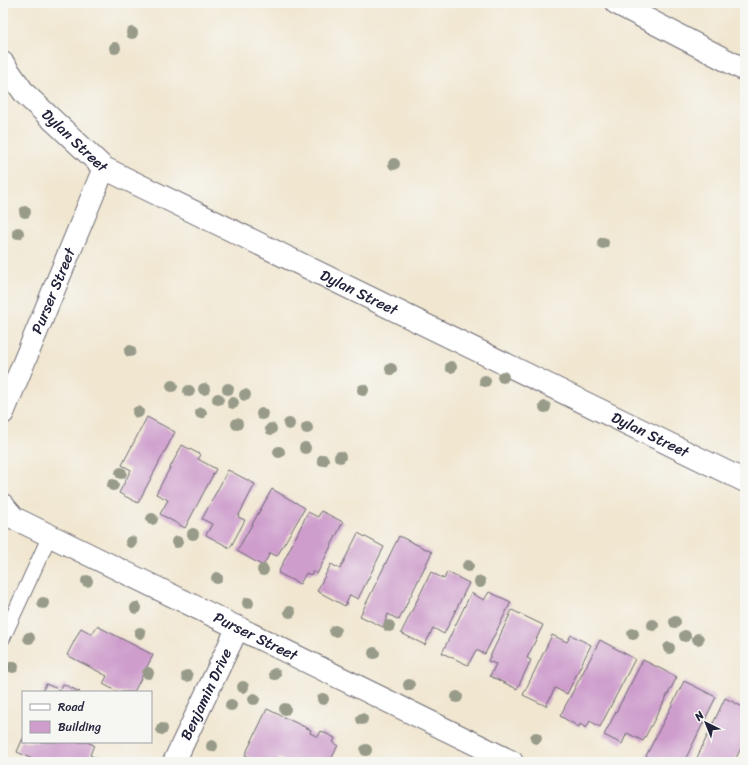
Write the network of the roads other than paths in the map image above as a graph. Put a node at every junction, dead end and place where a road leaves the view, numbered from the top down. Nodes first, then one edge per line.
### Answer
1 (616, 3) edge
2 (3, 63) edge
3 (745, 70) edge
4 (104, 168) junction
5 (3, 413) edge
6 (745, 481) edge
7 (3, 505) edge
8 (50, 535) junction
9 (238, 627) junction
10 (3, 638) edge
11 (174, 762) edge
12 (512, 762) edge

1 - 3 street
2 - 4 street, Dylan Street
4 - 5 street, Purser Street
4 - 6 street, Dylan Street
7 - 8 street, Purser Street
8 - 9 street, Purser Street
8 - 10 lane
9 - 11 street, Benjamin Drive
9 - 12 street, Purser Street

